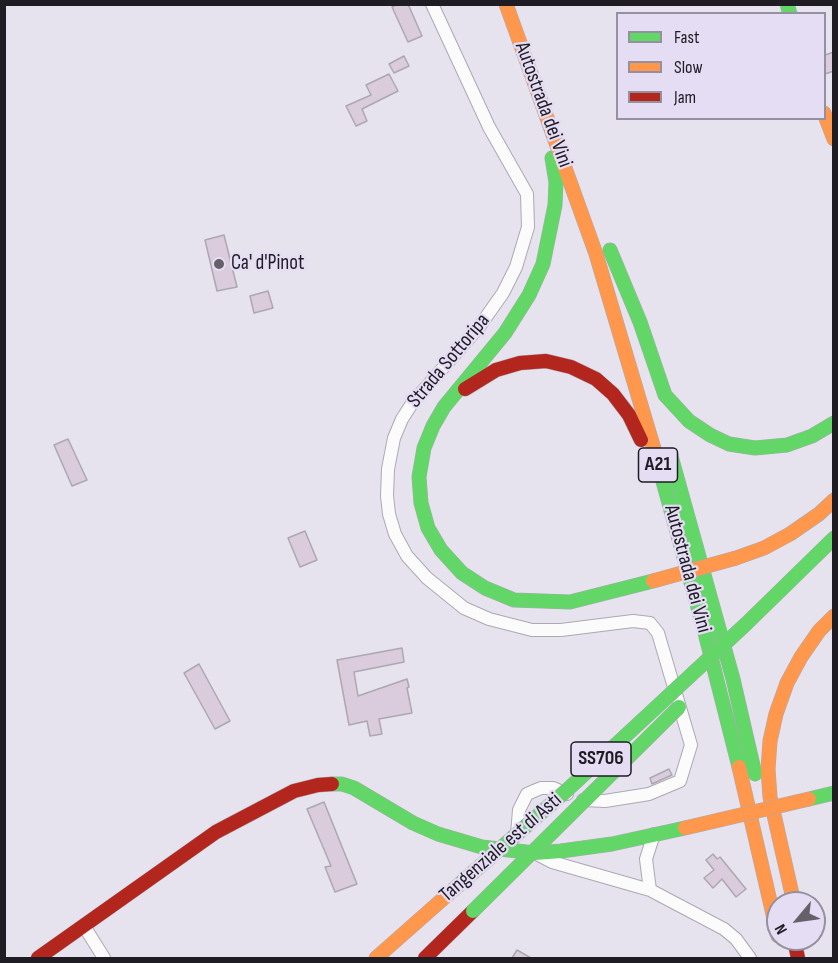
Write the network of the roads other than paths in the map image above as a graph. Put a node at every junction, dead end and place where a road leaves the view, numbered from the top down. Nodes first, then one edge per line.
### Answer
1 (432, 4) edge
2 (499, 4) edge
3 (506, 4) edge
4 (528, 25) dead end
5 (826, 116) edge
6 (834, 139) edge
7 (585, 184) dead end
8 (657, 406) dead end
9 (444, 407) junction
10 (834, 423) edge
11 (666, 440) dead end
12 (834, 500) edge
13 (834, 538) edge
14 (834, 616) edge
15 (768, 621) dead end
16 (705, 633) junction
17 (752, 637) dead end
18 (735, 653) dead end
19 (834, 793) edge
20 (654, 834) junction
21 (513, 850) junction
22 (535, 853) junction
23 (650, 890) junction
24 (768, 891) edge
25 (782, 891) edge
26 (791, 891) edge
27 (84, 926) junction
28 (38, 958) edge
29 (104, 958) edge
30 (376, 958) edge
31 (425, 958) edge
32 (750, 958) edge

1 - 21 street, Strada Sottoripa
2 - 9 main road
3 - 16 main road, Autostrada dei Vini / A21
4 - 7 main road, Autostrada dei Vini
5 - 6 main road
8 - 10 main road
9 - 12 main road, bridge
9 - 16 main road
11 - 25 main road, Autostrada dei Vini / A21
13 - 30 main road, Tangenziale est di Asti / SS706, bridge
14 - 26 main road
15 - 17 main road
16 - 24 main road, Autostrada dei Vini / A21
18 - 31 main road, Tangenziale est di Asti / SS706, bridge
19 - 20 main road, bridge
20 - 22 main road
20 - 23 street
21 - 22 main road
21 - 27 main road
22 - 23 street
23 - 32 street
27 - 28 main road
27 - 29 street

